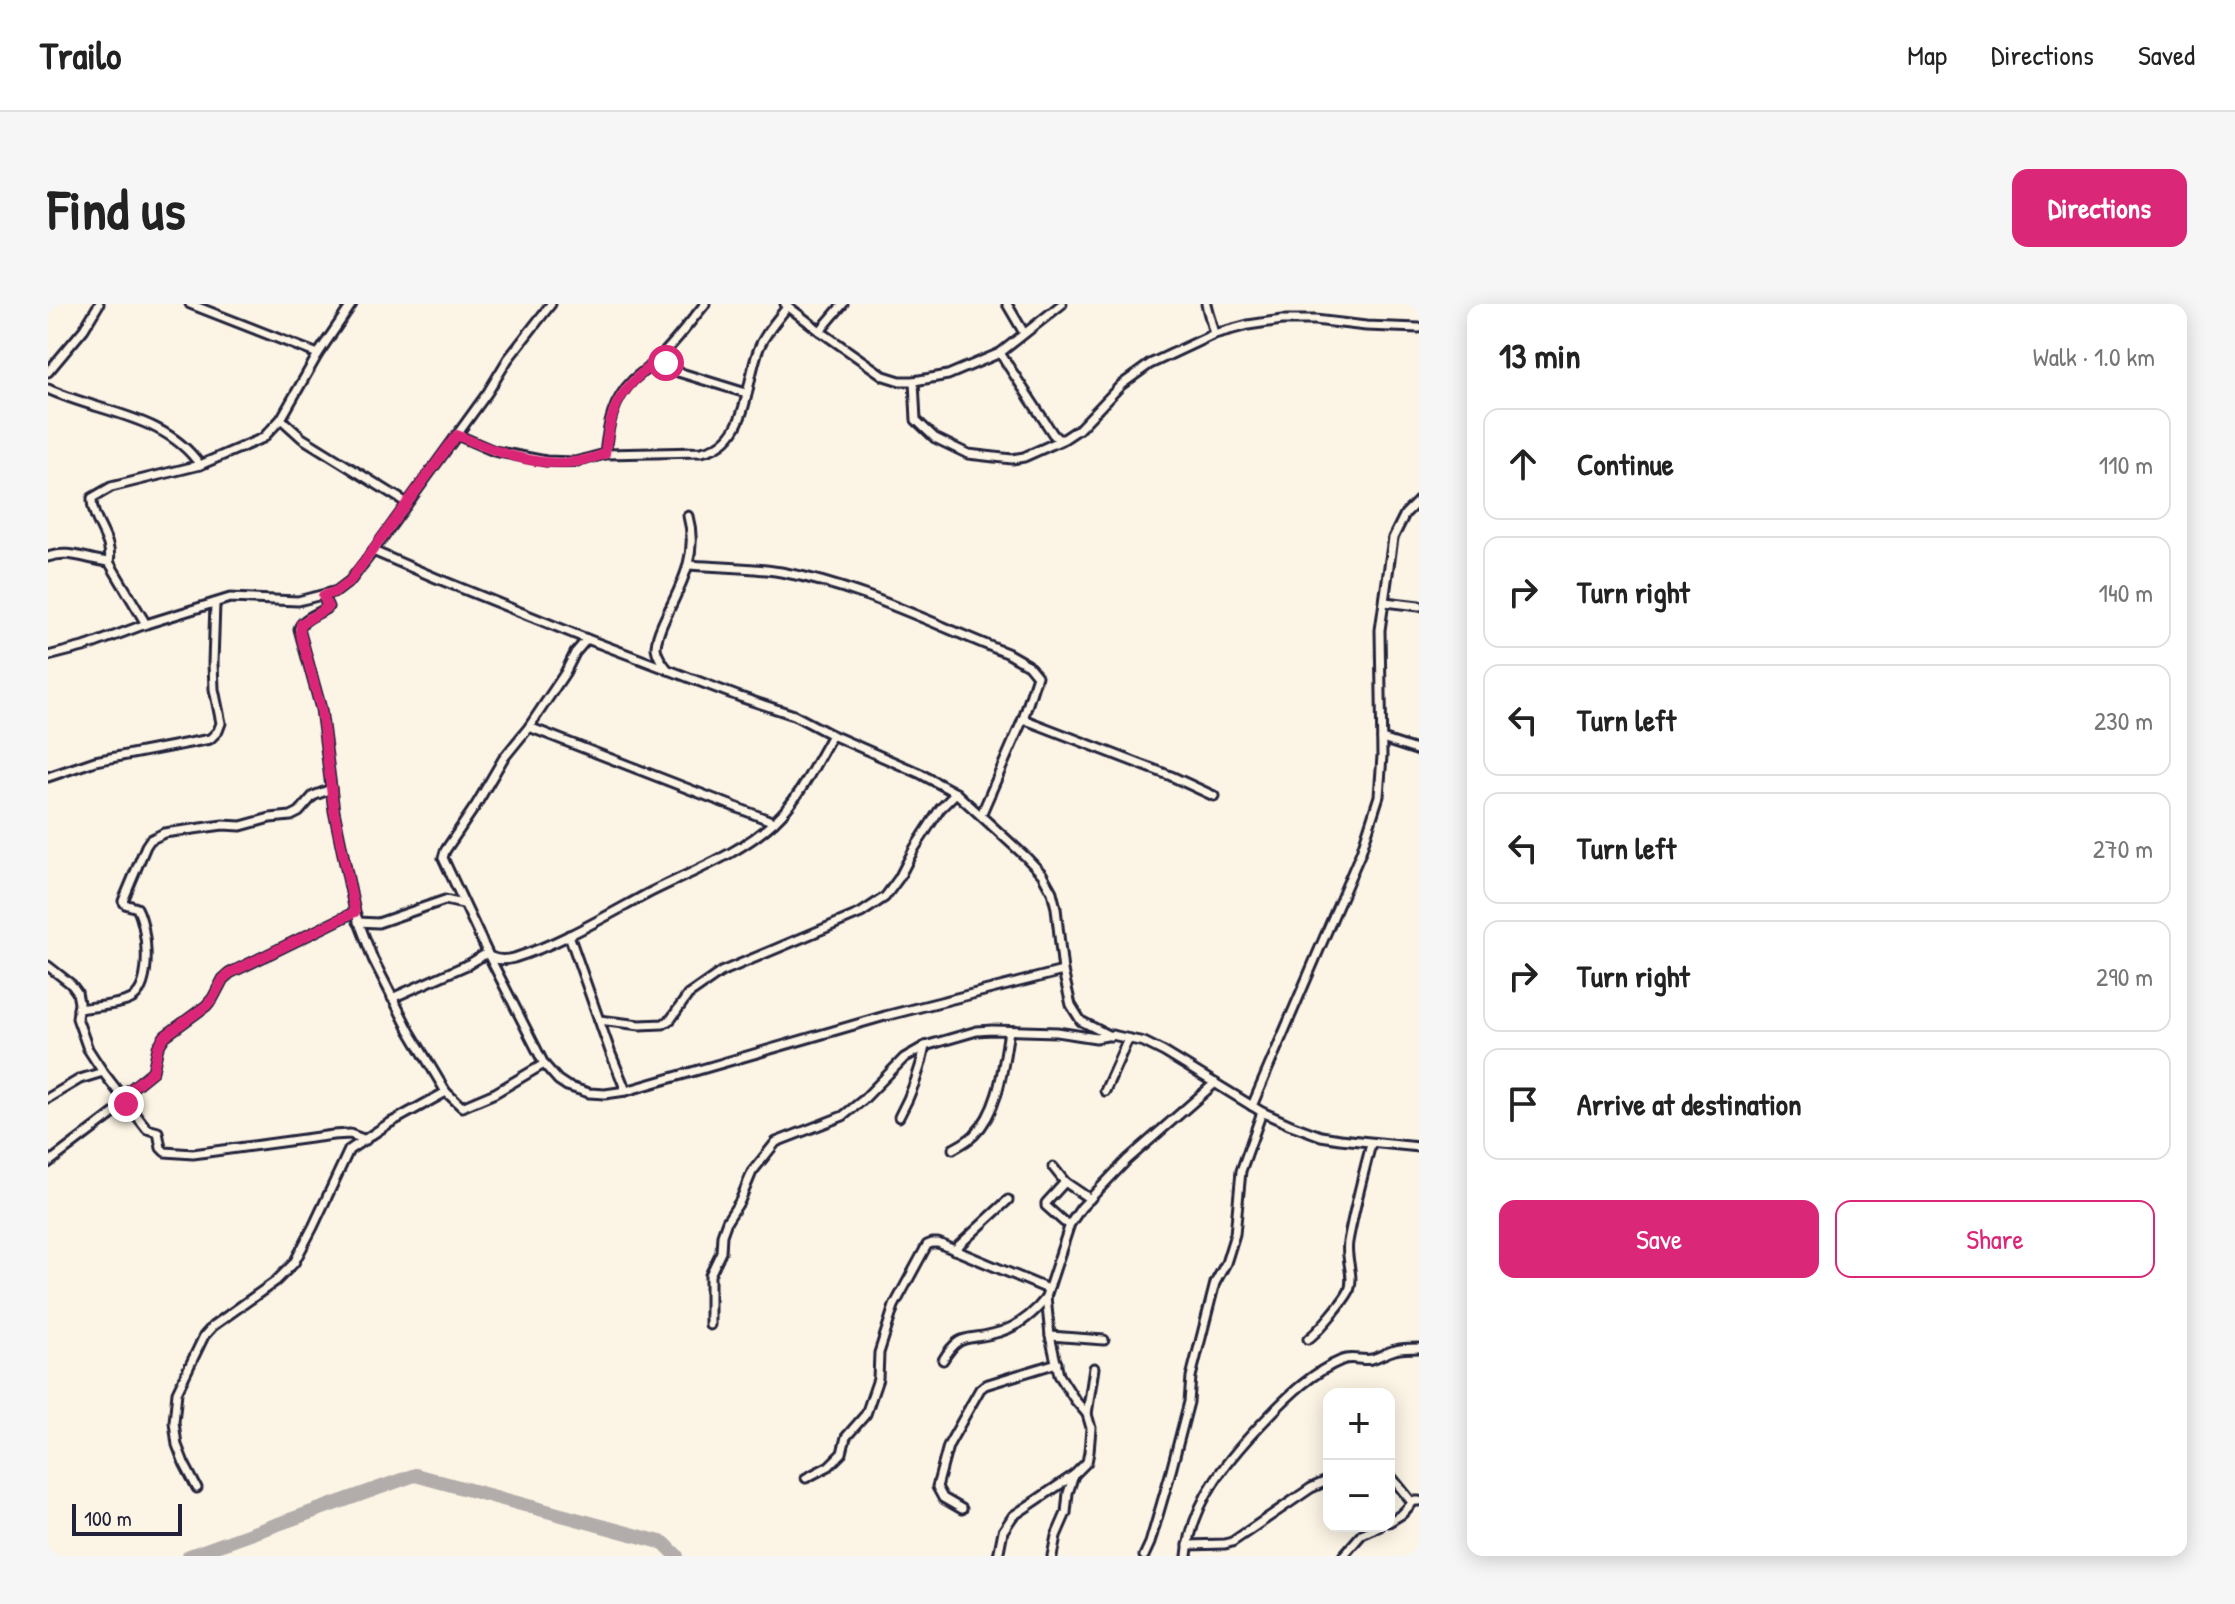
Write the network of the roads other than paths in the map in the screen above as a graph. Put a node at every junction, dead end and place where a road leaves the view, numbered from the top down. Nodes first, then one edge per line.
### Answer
1 (99, 304) edge
2 (190, 304) edge
3 (352, 304) edge
4 (551, 304) edge
5 (705, 304) edge
6 (843, 304) edge
7 (1007, 304) edge
8 (1062, 304) edge
9 (1206, 304) edge
10 (787, 305) edge
11 (1419, 328) edge
12 (820, 331) junction
13 (1024, 333) junction
14 (1214, 334) junction
15 (1000, 353) junction
16 (318, 354) junction
17 (660, 357) junction
18 (48, 372) edge
19 (914, 381) junction
20 (48, 389) edge
21 (746, 393) junction
22 (281, 419) junction
23 (457, 435) junction
24 (1064, 439) junction
25 (605, 454) junction
26 (200, 465) junction
27 (1419, 500) edge
28 (407, 503) junction
29 (688, 516) dead end
30 (373, 551) junction
31 (48, 557) edge
32 (109, 562) junction
33 (688, 565) junction
34 (323, 596) junction
35 (1385, 602) junction
36 (215, 603) junction
37 (1419, 606) edge
38 (146, 624) junction
39 (587, 639) junction
40 (48, 656) edge
41 (668, 670) junction
42 (1023, 719) junction
43 (529, 727) junction
44 (832, 735) junction
45 (1382, 739) junction
46 (1419, 751) edge
47 (48, 777) edge
48 (331, 789) junction
49 (956, 793) junction
50 (1214, 796) dead end
51 (981, 815) junction
52 (774, 822) junction
53 (464, 905) junction
54 (355, 912) junction
55 (358, 922) junction
56 (569, 935) junction
57 (488, 955) junction
58 (48, 966) edge
59 (1063, 971) junction
60 (392, 998) junction
61 (78, 1009) junction
62 (599, 1020) junction
63 (1009, 1031) junction
64 (1110, 1036) junction
65 (1128, 1039) junction
66 (925, 1046) junction
67 (544, 1064) junction
68 (103, 1072) junction
69 (1215, 1083) junction
70 (626, 1091) junction
71 (1105, 1091) dead end
72 (446, 1092) junction
73 (48, 1098) edge
74 (124, 1100) junction
75 (1252, 1106) junction
76 (1262, 1112) junction
77 (899, 1117) dead end
78 (366, 1140) junction
79 (1371, 1144) junction
80 (1419, 1147) edge
81 (953, 1149) dead end
82 (48, 1163) edge
83 (1053, 1167) dead end
84 (1065, 1182) junction
85 (1090, 1199) junction
86 (1008, 1200) dead end
87 (1070, 1224) junction
88 (954, 1250) junction
89 (1047, 1293) junction
90 (710, 1325) dead end
91 (1050, 1336) junction
92 (1308, 1339) dead end
93 (1104, 1340) dead end
94 (1419, 1348) edge
95 (943, 1360) dead end
96 (1057, 1363) junction
97 (1094, 1368) dead end
98 (1087, 1414) junction
99 (1074, 1475) junction
100 (806, 1478) dead end
101 (1395, 1480) edge
102 (1323, 1483) edge
103 (197, 1488) dead end
104 (1416, 1502) edge
105 (962, 1509) dead end
106 (1395, 1518) edge
107 (1366, 1532) edge
108 (1188, 1545) junction
109 (998, 1556) edge
110 (1052, 1556) edge
111 (1144, 1556) edge
112 (1187, 1556) edge
113 (1343, 1556) edge

1 - 18 street
2 - 16 street
3 - 16 street
4 - 23 street
5 - 17 street
6 - 12 street
7 - 13 street
8 - 13 street
9 - 14 street
10 - 12 street
10 - 21 street
11 - 14 street
12 - 19 street
13 - 15 street
14 - 24 street
15 - 19 street
15 - 24 street
16 - 22 street
17 - 21 street
17 - 25 street
19 - 24 street
20 - 26 street
21 - 25 street
22 - 26 street
22 - 28 street
23 - 25 street
23 - 28 street
26 - 32 street
27 - 35 street
28 - 30 street
29 - 33 street
30 - 34 street
30 - 39 street
31 - 32 street
32 - 38 street
33 - 41 street
33 - 42 street
34 - 36 street
34 - 48 street
35 - 37 street
35 - 45 street
36 - 38 street
36 - 47 street
38 - 40 street
39 - 41 street
39 - 43 street
41 - 44 street
42 - 50 street
42 - 51 street
43 - 52 street
43 - 53 street
44 - 49 street
44 - 52 street
45 - 46 street
45 - 75 street
48 - 54 street
48 - 61 street
49 - 51 street
49 - 62 street
51 - 59 street
52 - 56 street
53 - 55 street
53 - 57 street
54 - 55 street
54 - 74 street
55 - 60 street
56 - 57 street
56 - 62 street
57 - 60 street
57 - 67 street
58 - 61 street
59 - 64 street
59 - 70 street
60 - 72 street
61 - 68 street
62 - 70 street
63 - 64 street
63 - 66 street
63 - 81 street
64 - 65 street
65 - 69 street
65 - 71 street
66 - 77 street
66 - 90 street
67 - 70 street
67 - 72 street
68 - 73 street
68 - 74 street
69 - 75 street
69 - 85 street
72 - 78 street
74 - 78 street
74 - 82 street
75 - 76 street
76 - 79 street
76 - 111 street
78 - 103 street
79 - 80 street
79 - 92 street
83 - 84 street
84 - 85 street
84 - 87 street
85 - 87 street
86 - 88 street
87 - 89 street
88 - 89 street
88 - 100 street
89 - 91 street
89 - 95 street
91 - 93 street
91 - 96 street
94 - 108 street
96 - 98 street
96 - 105 street
97 - 98 street
98 - 99 street
99 - 109 street
99 - 110 street
101 - 104 street
102 - 108 street
104 - 106 street
107 - 113 street
108 - 112 street

